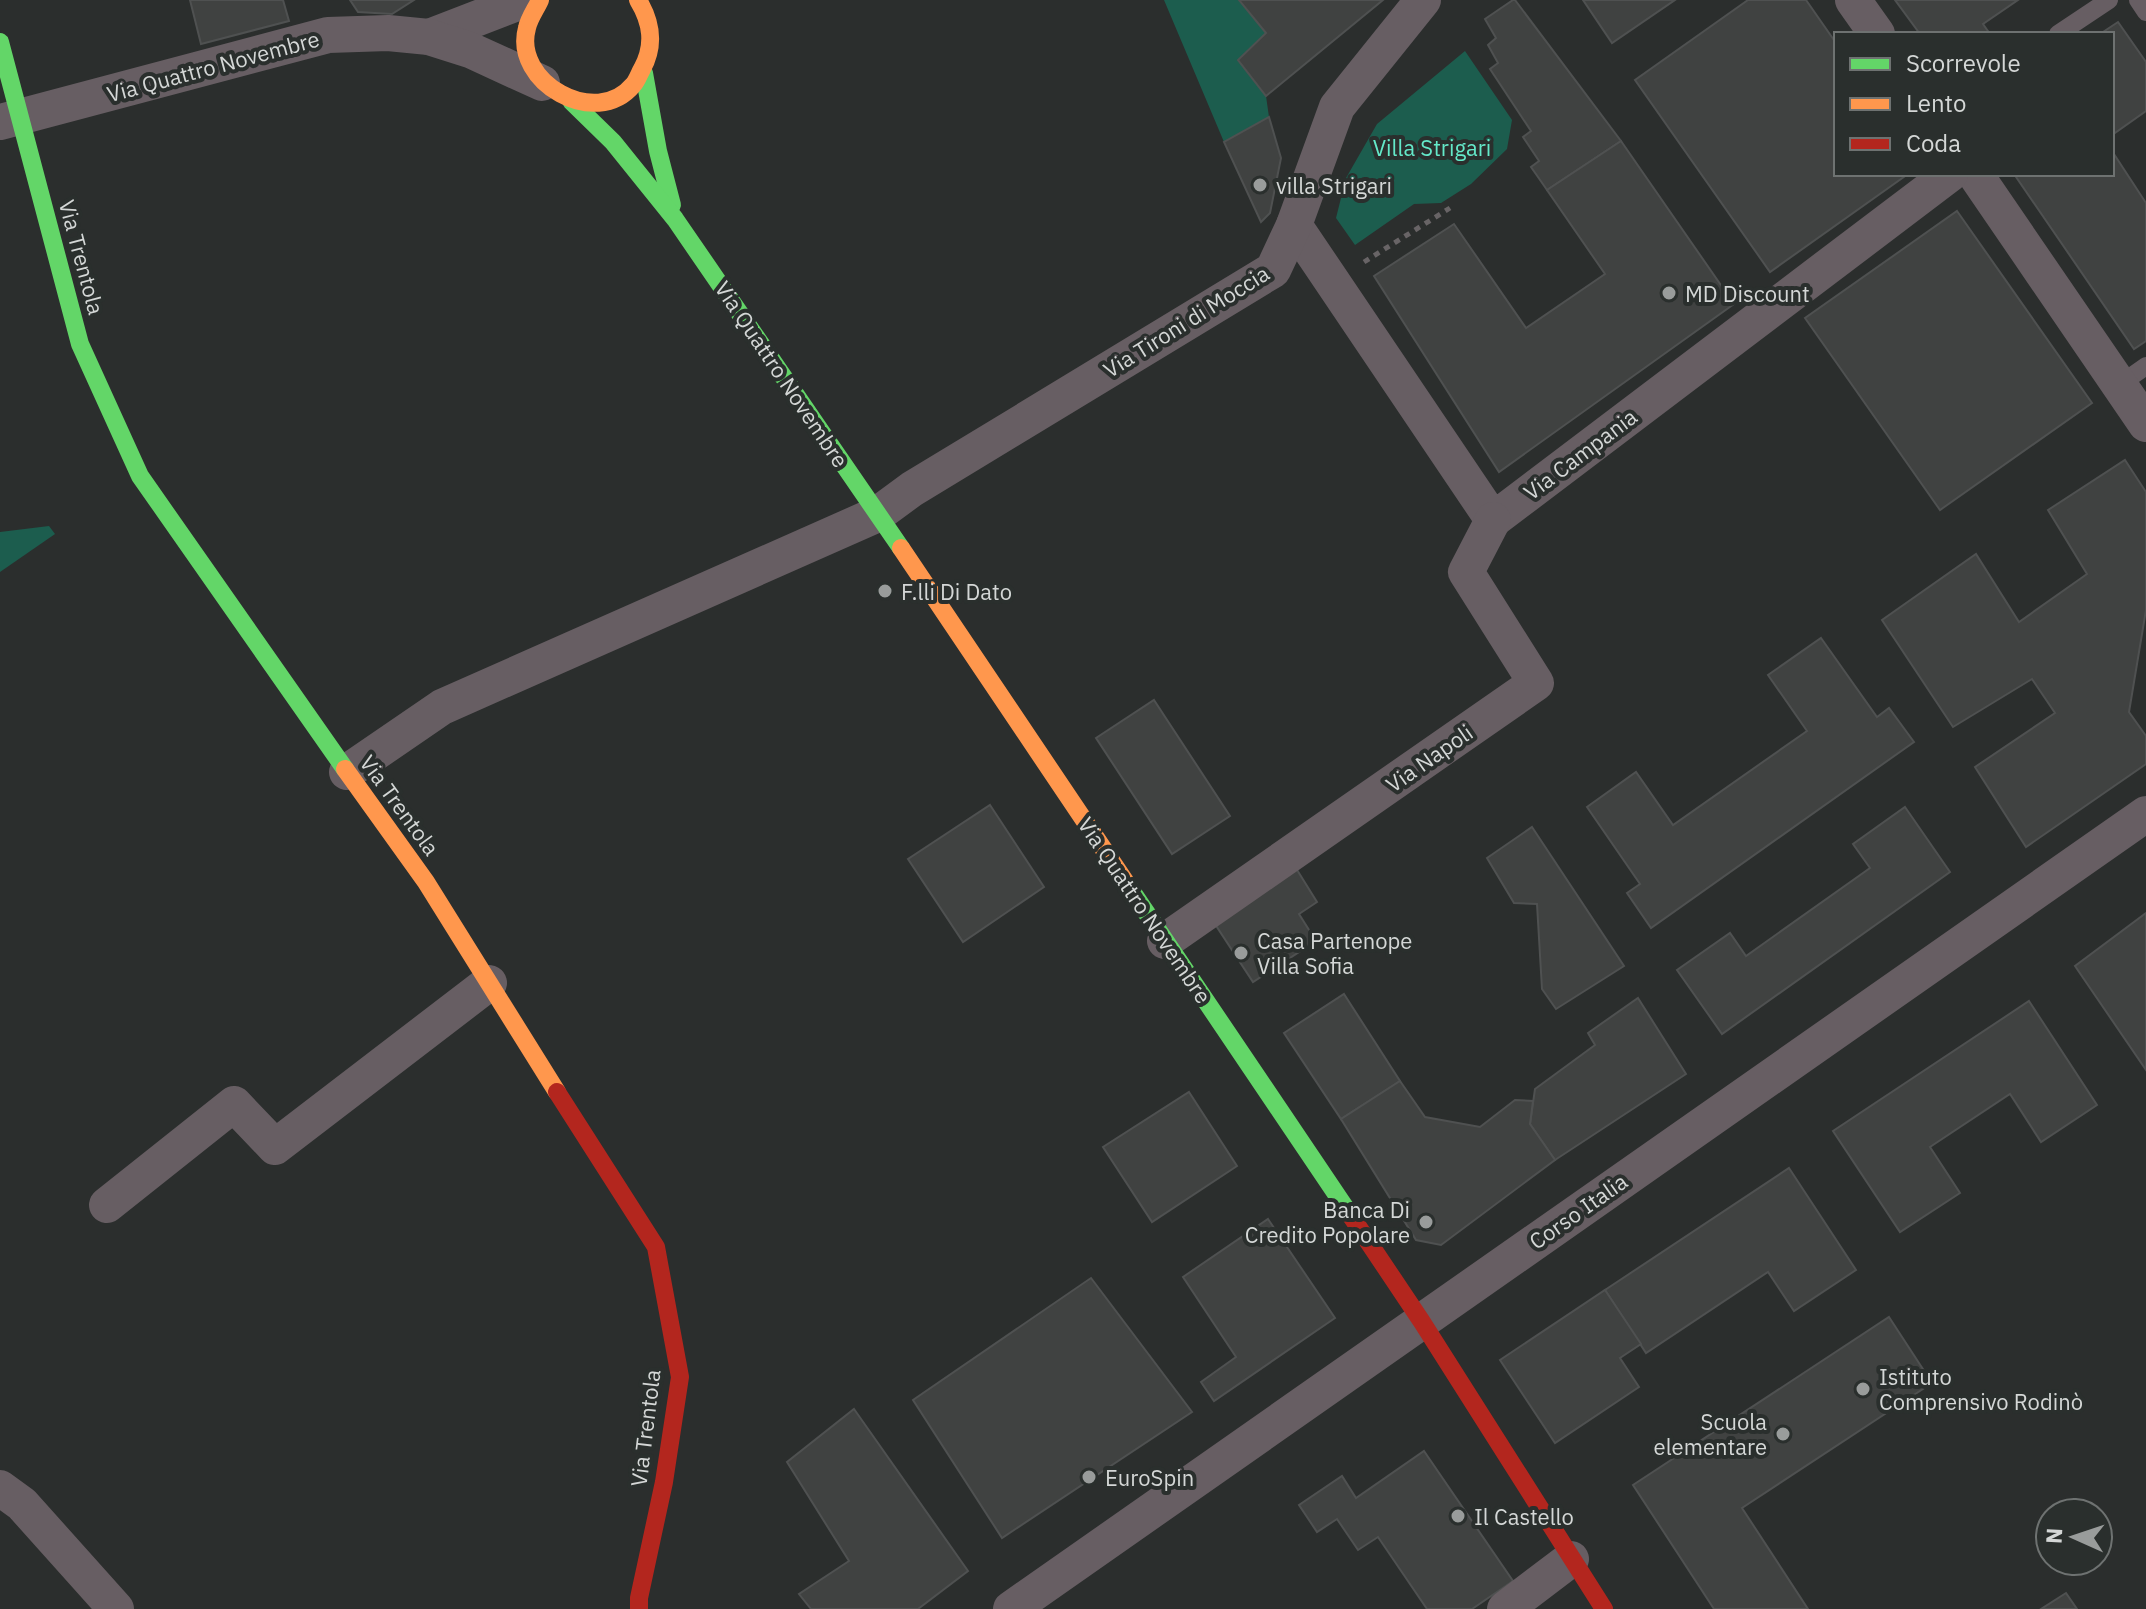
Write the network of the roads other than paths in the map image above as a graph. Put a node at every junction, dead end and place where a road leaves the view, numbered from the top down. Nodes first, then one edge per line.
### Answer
1 (638, 0) edge
2 (1423, 0) edge
3 (1853, 0) edge
4 (2109, 0) edge
5 (2138, 0) edge
6 (524, 8) edge
7 (2146, 12) edge
8 (1876, 32) edge
9 (2061, 32) edge
10 (429, 37) junction
11 (0, 42) edge
12 (644, 73) junction
13 (556, 92) junction
14 (10, 120) edge
15 (1947, 176) edge
16 (1977, 176) edge
17 (675, 219) junction
18 (1294, 225) junction
19 (2132, 375) edge
20 (2146, 424) edge
21 (878, 514) junction
22 (1493, 520) junction
23 (347, 772) junction
24 (2146, 814) edge
25 (1165, 941) junction
26 (489, 983) junction
27 (107, 1205) dead end
28 (1422, 1322) junction
29 (0, 1488) edge
30 (1571, 1559) junction
31 (116, 1609) edge
32 (639, 1609) edge
33 (1011, 1609) edge
34 (1505, 1609) edge
35 (1604, 1609) edge

1 - 12 street, Via Quattro Novembre
2 - 18 street, Via Tironi di Moccia
3 - 8 street
4 - 9 lane
5 - 7 lane
6 - 10 street, Via Quattro Novembre
6 - 13 street
10 - 13 street, Via Quattro Novembre
10 - 14 street, Via Quattro Novembre
11 - 14 street, Via Trentola
12 - 13 street
12 - 17 street, Via Quattro Novembre
13 - 17 street, Via Quattro Novembre
14 - 23 street, Via Trentola
15 - 22 street, Via Campania
16 - 19 street
17 - 21 street, Via Quattro Novembre
18 - 21 street, Via Tironi di Moccia
18 - 22 street
19 - 20 street
21 - 23 street, Via Tironi di Moccia
21 - 25 street, Via Quattro Novembre
22 - 25 street, Via Napoli
23 - 26 street, Via Trentola
24 - 28 street, Corso Italia
25 - 28 street, Via Quattro Novembre
26 - 27 street
26 - 32 street, Via Trentola
28 - 30 street, Via Quattro Novembre
28 - 33 street, Corso Italia
29 - 31 street
30 - 34 street
30 - 35 street, Via Quattro Novembre

